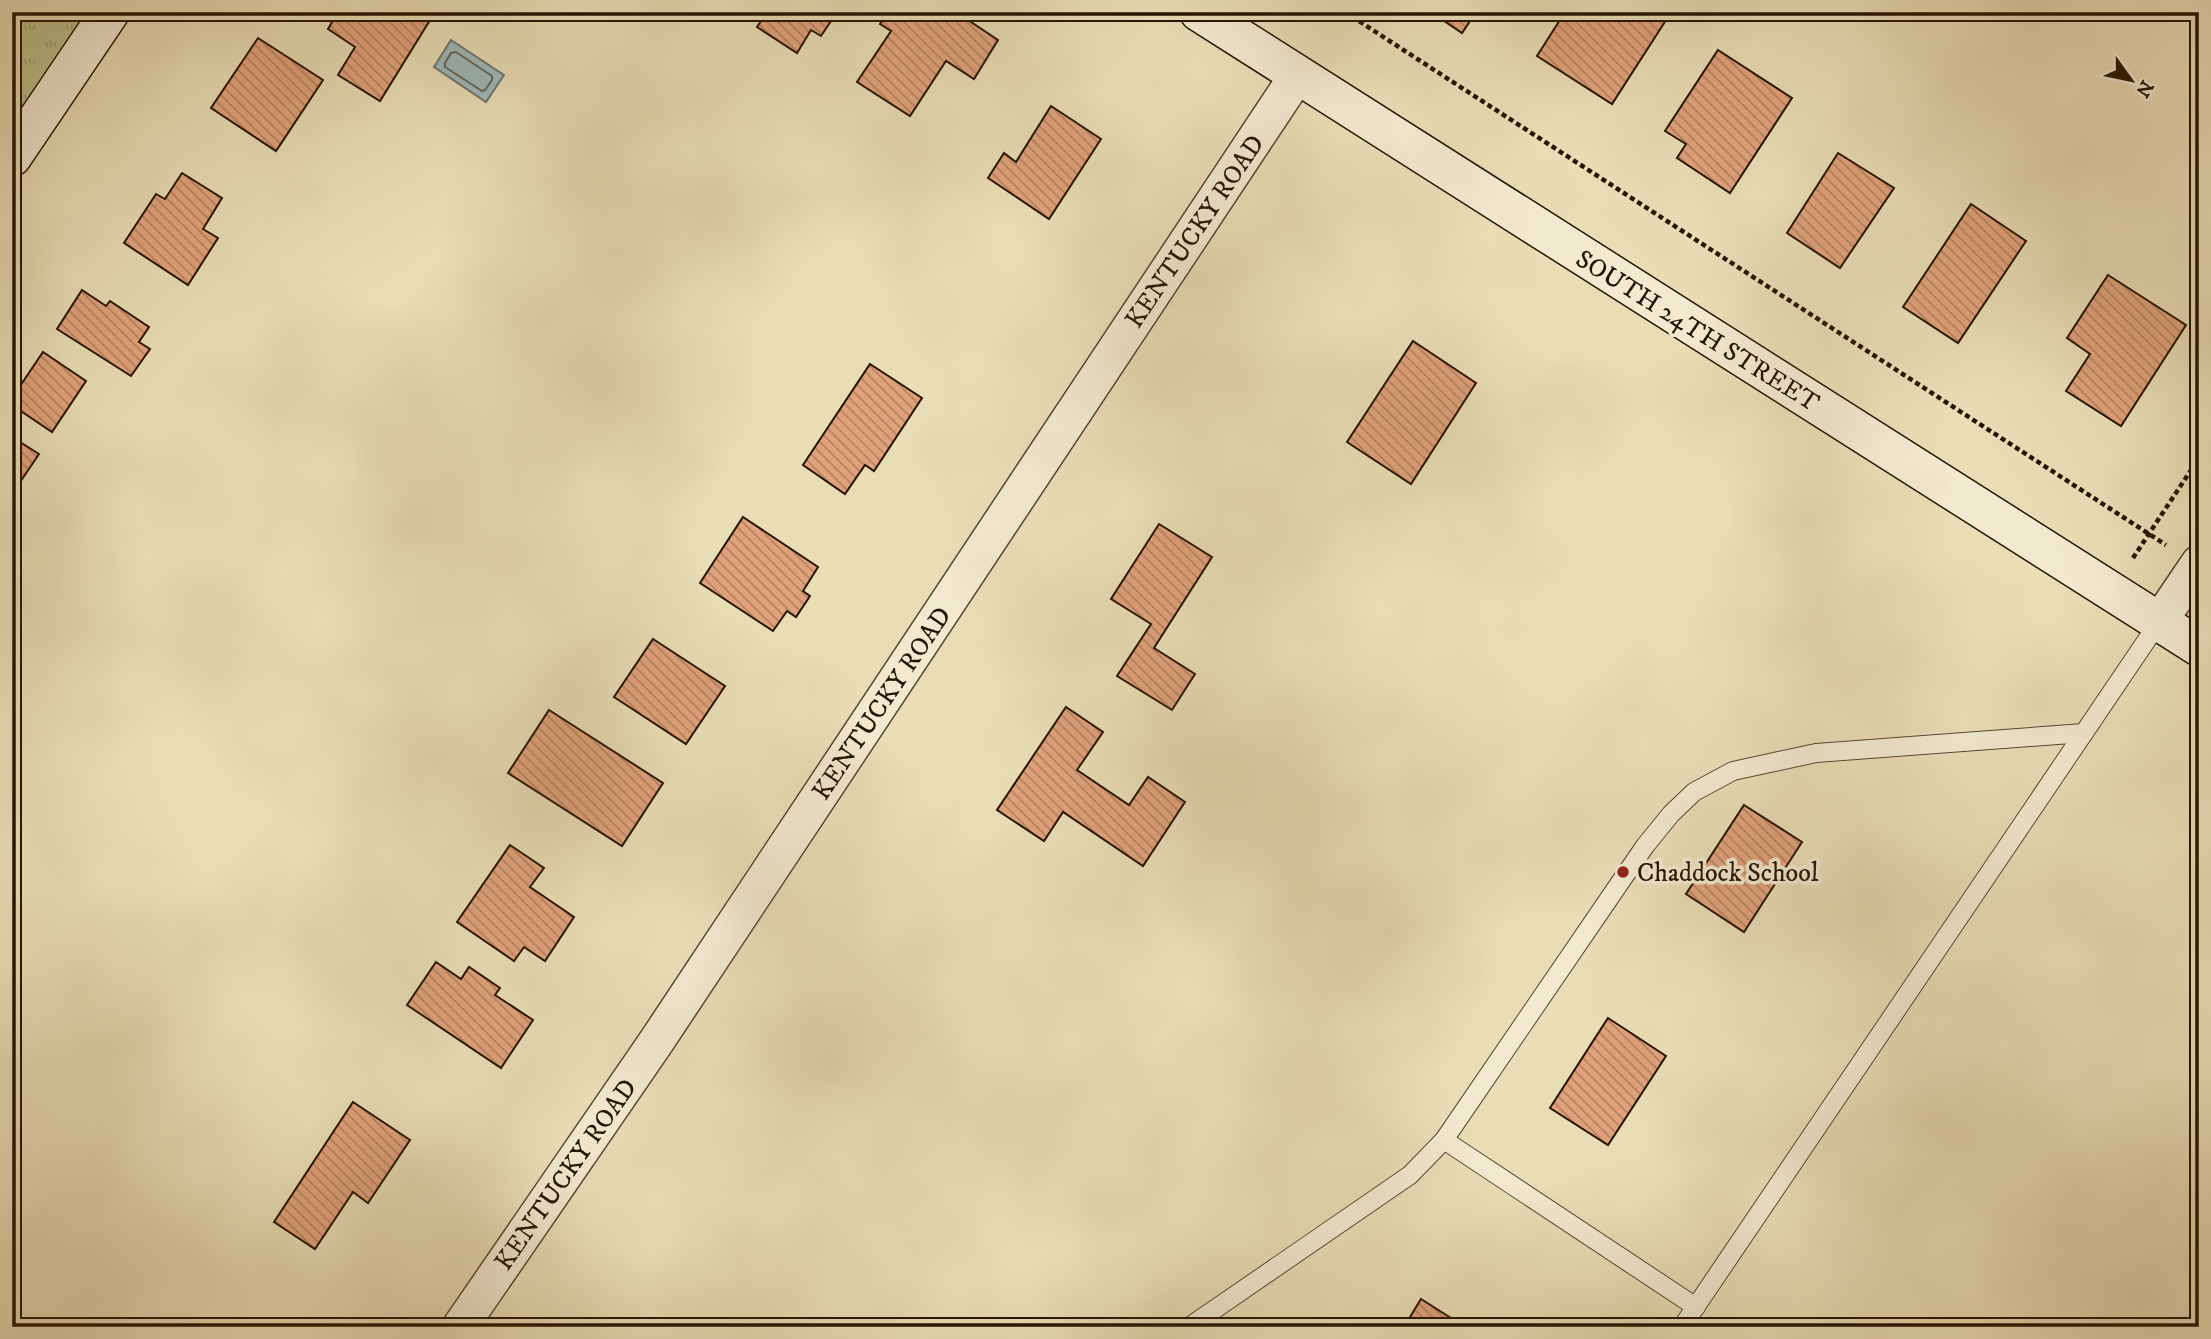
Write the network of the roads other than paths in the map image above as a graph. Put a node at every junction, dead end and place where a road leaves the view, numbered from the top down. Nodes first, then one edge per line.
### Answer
1 (110, 12) edge
2 (1199, 12) edge
3 (1297, 76) junction
4 (12, 157) edge
5 (2198, 564) edge
6 (2160, 622) junction
7 (2199, 647) edge
8 (2084, 733) junction
9 (1444, 1139) junction
10 (1696, 1307) junction
11 (460, 1327) edge
12 (1189, 1327) edge
13 (1682, 1327) edge

1 - 4 main road
2 - 3 main road, SOUTH 24TH STREET
3 - 6 main road, SOUTH 24TH STREET
3 - 11 street, KENTUCKY ROAD
5 - 6 street
6 - 7 main road, SOUTH 24TH STREET
6 - 8 lane
8 - 9 lane
8 - 10 lane
9 - 10 lane
9 - 12 lane
10 - 13 lane

